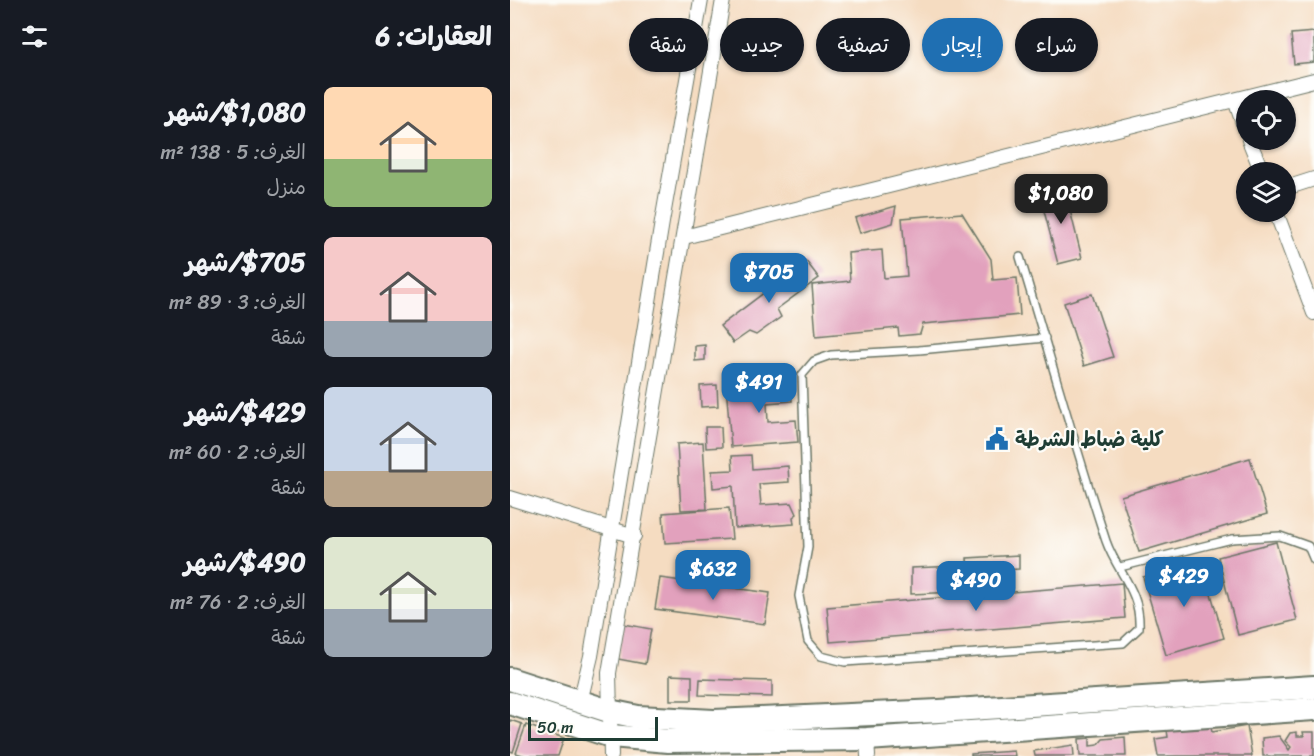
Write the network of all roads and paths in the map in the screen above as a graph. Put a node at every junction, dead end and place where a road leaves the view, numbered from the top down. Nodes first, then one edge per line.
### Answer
1 (701, 0) edge
2 (723, 0) edge
3 (1314, 80) edge
4 (1234, 100) junction
5 (1236, 105) edge
6 (1314, 179) edge
7 (1296, 185) edge
8 (1280, 222) edge
9 (684, 237) junction
10 (1020, 257) dead end
11 (1312, 299) edge
12 (1314, 313) edge
13 (1045, 338) junction
14 (510, 498) edge
15 (612, 531) junction
16 (633, 536) junction
17 (1314, 560) edge
18 (1120, 567) junction
19 (510, 679) edge
20 (1314, 687) edge
21 (580, 702) junction
22 (510, 703) edge
23 (1314, 709) edge
24 (609, 711) junction
25 (611, 746) edge
26 (868, 748) edge

1 - 15 street
2 - 9 street
3 - 4 street
4 - 5 street
4 - 9 street
6 - 7 street
8 - 11 street
9 - 16 street
10 - 13 lane
11 - 12 street
13 - 18 lane
13 - 18 lane
14 - 15 street
15 - 16 street
15 - 21 street
16 - 24 street
17 - 18 lane
19 - 21 main road
20 - 24 main road
21 - 24 main road
22 - 25 main road
23 - 26 main road
24 - 25 street
25 - 26 main road

